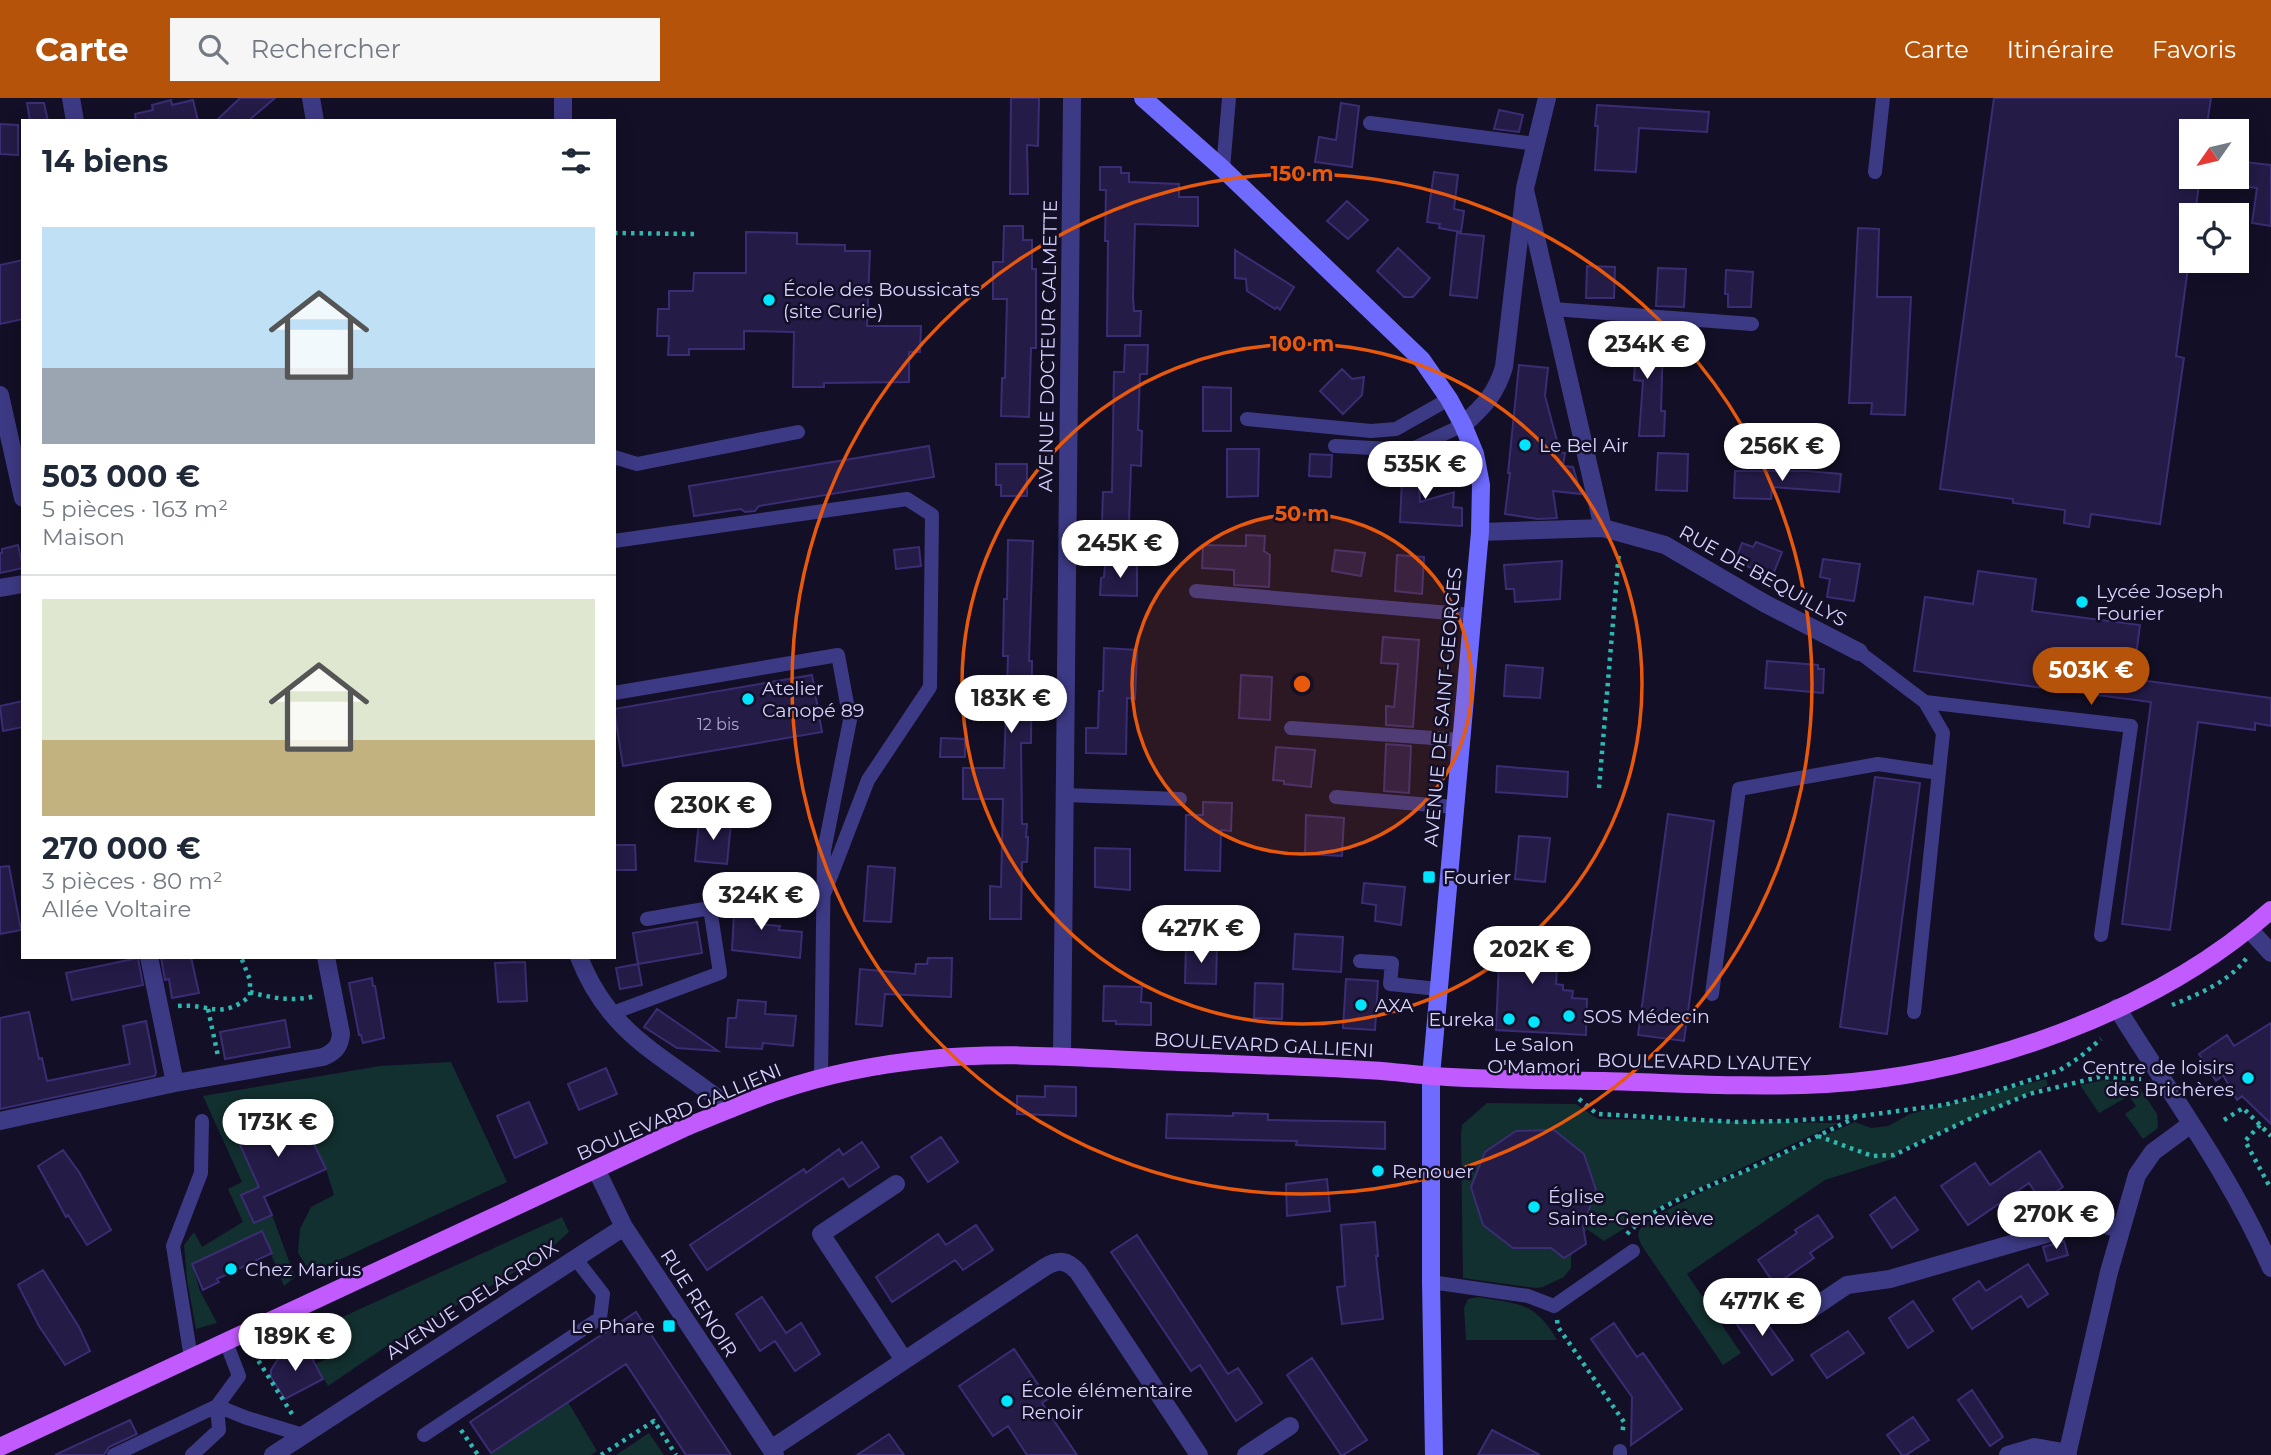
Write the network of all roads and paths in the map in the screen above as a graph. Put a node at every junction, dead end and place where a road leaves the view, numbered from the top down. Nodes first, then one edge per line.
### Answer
1 (71, 98) edge
2 (311, 98) edge
3 (563, 98) edge
4 (1072, 98) edge
5 (1143, 98) edge
6 (1229, 98) edge
7 (1547, 98) edge
8 (1883, 98) edge
9 (75, 119) edge
10 (315, 119) edge
11 (563, 119) edge
12 (1370, 123) dead end
13 (1536, 144) junction
14 (1223, 169) junction
15 (1875, 173) dead end
16 (1525, 188) junction
17 (616, 233) edge
18 (694, 234) dead end
19 (1553, 309) junction
20 (1752, 324) dead end
21 (0, 395) edge
22 (1449, 399) junction
23 (1247, 419) dead end
24 (1463, 425) junction
25 (798, 432) dead end
26 (1335, 446) dead end
27 (616, 458) edge
28 (21, 489) edge
29 (1612, 530) junction
30 (1480, 532) junction
31 (616, 541) edge
32 (21, 584) edge
33 (0, 588) edge
34 (1196, 591) dead end
35 (1473, 615) junction
36 (1858, 652) joint
37 (616, 692) edge
38 (1925, 702) junction
39 (1291, 729) dead end
40 (1461, 740) junction
41 (1939, 773) junction
42 (1599, 788) dead end
43 (1064, 795) junction
44 (1336, 797) dead end
45 (1180, 799) dead end
46 (1455, 807) junction
47 (824, 894) junction
48 (2271, 910) edge
49 (647, 919) dead end
50 (2249, 929) junction
51 (2101, 935) dead end
52 (2271, 953) edge
53 (149, 959) edge
54 (242, 959) edge
55 (326, 959) edge
56 (580, 959) edge
57 (1360, 961) dead end
58 (1438, 989) junction
59 (332, 990) junction
60 (250, 992) junction
61 (1712, 994) dead end
62 (2117, 1008) junction
63 (160, 1009) junction
64 (208, 1009) junction
65 (1914, 1012) dead end
66 (610, 1014) junction
67 (1062, 1057) junction
68 (221, 1076) junction
69 (1431, 1076) junction
70 (821, 1078) junction
71 (2163, 1079) junction
72 (175, 1083) junction
73 (731, 1109) junction
74 (1860, 1115) dead end
75 (2224, 1120) dead end
76 (0, 1121) edge
77 (202, 1121) dead end
78 (2191, 1124) junction
79 (2260, 1125) junction
80 (1818, 1136) junction
81 (2271, 1136) edge
82 (596, 1169) junction
83 (896, 1184) dead end
84 (2271, 1189) edge
85 (624, 1227) junction
86 (2120, 1229) junction
87 (1628, 1255) joint
88 (575, 1258) junction
89 (2271, 1268) edge
90 (1431, 1282) junction
91 (1554, 1306) junction
92 (300, 1307) junction
93 (1807, 1312) dead end
94 (226, 1342) junction
95 (191, 1359) junction
96 (904, 1360) junction
97 (285, 1403) dead end
98 (217, 1406) junction
99 (452, 1417) junction
100 (1290, 1426) dead end
101 (303, 1435) junction
102 (424, 1435) dead end
103 (0, 1447) edge
104 (773, 1452) edge
105 (1620, 1453) edge
106 (2067, 1454) edge
107 (114, 1455) edge
108 (192, 1455) edge
109 (273, 1455) edge
110 (478, 1455) edge
111 (601, 1455) edge
112 (676, 1455) edge
113 (1199, 1455) edge
114 (1246, 1455) edge
115 (1434, 1455) edge
116 (2008, 1455) edge

1 - 9 street
2 - 10 street
3 - 11 street
4 - 43 street, AVENUE DOCTEUR CALMETTE
5 - 14 main road, AVENUE DE SAINT-GEORGES
6 - 14 lane
7 - 13 street
8 - 15 lane
12 - 13 lane
13 - 16 street
14 - 22 main road, AVENUE DE SAINT-GEORGES
16 - 19 street
16 - 24 street
17 - 18 path
19 - 20 lane
19 - 29 street
21 - 28 street
22 - 23 lane
22 - 24 main road, AVENUE DE SAINT-GEORGES
24 - 26 lane
24 - 30 main road, AVENUE DE SAINT-GEORGES
25 - 27 lane
29 - 30 street, RUE DE BEQUILLYS
29 - 36 street, RUE DE BEQUILLYS
29 - 42 path
30 - 35 main road, AVENUE DE SAINT-GEORGES
31 - 47 lane
32 - 33 street
34 - 35 lane
35 - 40 main road, AVENUE DE SAINT-GEORGES
36 - 38 lane
37 - 47 lane
38 - 41 lane
38 - 51 lane
39 - 40 lane
40 - 46 main road, AVENUE DE SAINT-GEORGES
41 - 61 lane
41 - 65 lane
43 - 45 lane
43 - 67 street, AVENUE DOCTEUR CALMETTE
44 - 46 lane
46 - 58 main road, AVENUE DE SAINT-GEORGES
47 - 70 lane
48 - 50 main road, BOULEVARD LYAUTEY
49 - 66 lane
50 - 52 street
50 - 62 main road, BOULEVARD LYAUTEY
53 - 63 street
54 - 60 path
55 - 59 street
56 - 66 street
57 - 58 lane
58 - 69 main road, AVENUE DE SAINT-GEORGES
59 - 60 path
59 - 68 street
60 - 64 path
62 - 69 main road, BOULEVARD LYAUTEY
62 - 71 street
63 - 64 path
63 - 72 street
64 - 68 path
66 - 73 street
67 - 69 main road, BOULEVARD GALLIENI
67 - 70 main road, BOULEVARD GALLIENI
68 - 72 street
69 - 90 main road, AVENUE DE SAINT-GEORGES
70 - 73 main road, BOULEVARD GALLIENI
71 - 78 street
71 - 80 path
72 - 76 street
73 - 82 main road, BOULEVARD GALLIENI
74 - 80 path
75 - 79 path
77 - 95 lane
78 - 86 street
78 - 89 street
79 - 81 path
79 - 84 path
80 - 87 path
82 - 85 street, RUE RENOIR
82 - 92 main road, BOULEVARD GALLIENI
83 - 96 street
85 - 88 street, AVENUE DELACROIX
85 - 104 street, RUE RENOIR
86 - 93 street
86 - 106 street
87 - 91 lane
88 - 99 lane
88 - 101 street, AVENUE DELACROIX
90 - 91 lane
90 - 115 main road, AVENUE DE SAINT-GEORGES
91 - 105 path
92 - 94 main road, BOULEVARD GALLIENI
92 - 97 path
94 - 95 main road, BOULEVARD GALLIENI
94 - 98 lane
95 - 103 main road, BOULEVARD GALLIENI
96 - 104 street
96 - 113 street
98 - 101 lane
98 - 107 lane
98 - 108 lane
99 - 102 lane
99 - 110 path
100 - 114 street
101 - 109 street, AVENUE DELACROIX
106 - 116 street
111 - 112 path

